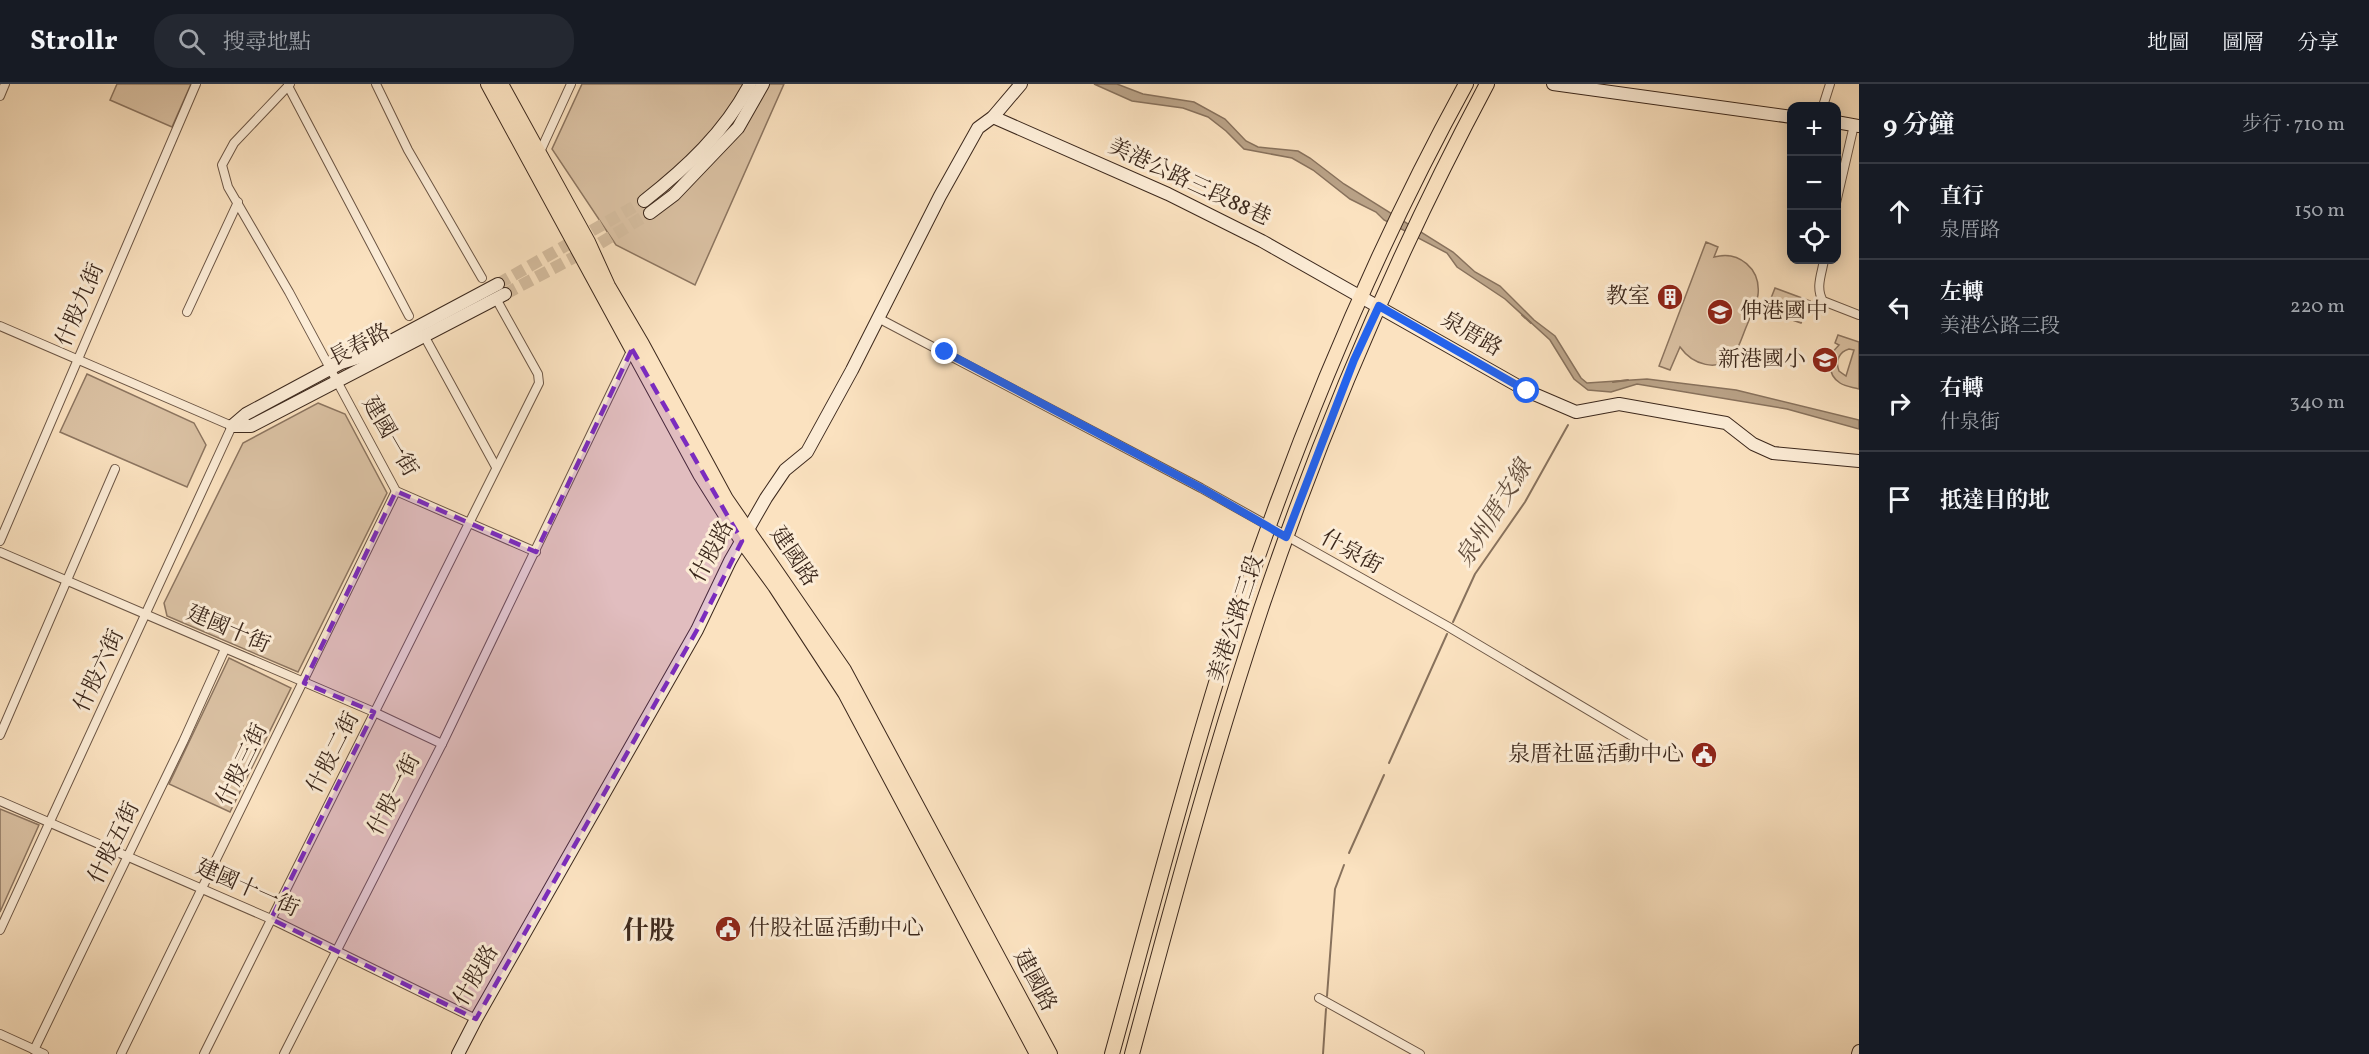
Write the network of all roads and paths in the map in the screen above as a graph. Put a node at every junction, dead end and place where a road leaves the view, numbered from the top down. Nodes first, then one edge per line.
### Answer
1 (5, 84) edge
2 (196, 84) edge
3 (376, 84) edge
4 (488, 84) edge
5 (501, 84) edge
6 (571, 84) edge
7 (750, 84) edge
8 (763, 84) edge
9 (1021, 84) edge
10 (1466, 84) edge
11 (1487, 84) edge
12 (1553, 84) edge
13 (1830, 84) edge
14 (289, 85) edge
15 (0, 96) edge
16 (1824, 102) edge
17 (1787, 116) edge
18 (993, 117) junction
19 (1841, 123) edge
20 (1857, 125) edge
21 (539, 154) junction
22 (1841, 184) edge
23 (238, 202) junction
24 (1823, 264) edge
25 (482, 278) dead end
26 (501, 294) junction
27 (1362, 296) junction
28 (1379, 306) junction
29 (187, 312) dead end
30 (1859, 315) edge
31 (409, 316) dead end
32 (878, 318) junction
33 (0, 326) edge
34 (427, 341) dead end
35 (632, 349) junction
36 (77, 359) junction
37 (330, 370) junction
38 (337, 382) junction
39 (232, 426) junction
40 (1859, 461) edge
41 (496, 467) junction
42 (115, 469) dead end
43 (396, 491) junction
44 (469, 524) junction
45 (1269, 528) junction
46 (745, 535) junction
47 (1286, 537) junction
48 (0, 541) edge
49 (0, 552) edge
50 (536, 552) junction
51 (66, 580) junction
52 (146, 614) junction
53 (225, 649) junction
54 (304, 682) junction
55 (375, 712) junction
56 (0, 735) edge
57 (442, 744) junction
58 (1676, 757) dead end
59 (0, 801) edge
60 (50, 823) junction
61 (127, 858) junction
62 (946, 873) junction
63 (202, 888) junction
64 (271, 919) junction
65 (0, 930) edge
66 (335, 951) junction
67 (1319, 998) dead end
68 (476, 1019) junction
69 (0, 1034) edge
70 (34, 1050) junction
71 (44, 1054) edge
72 (121, 1054) edge
73 (204, 1054) edge
74 (284, 1054) edge
75 (459, 1054) edge
76 (1037, 1054) edge
77 (1050, 1054) edge
78 (1112, 1054) edge
79 (1132, 1054) edge
80 (1420, 1054) edge

1 - 15 street
2 - 36 street, 什股九街
3 - 25 street
4 - 35 main road, 建國路
5 - 21 main road, 建國路
6 - 21 street
7 - 8 street
9 - 18 street, 什股路
10 - 27 main road, 美港公路三段
11 - 28 main road, 美港公路三段
12 - 17 street
13 - 16 street
14 - 23 street, 建國一街
14 - 31 street
18 - 27 street, 美港公路三段88巷
18 - 32 street, 什股路
19 - 20 street
20 - 22 street
21 - 46 main road, 建國路
23 - 29 street
23 - 37 street, 建國一街
24 - 30 street
26 - 37 street, 長春路
26 - 38 street, 長春路
26 - 41 street, 什股二街
27 - 28 street, 美港公路三段88巷
27 - 45 main road, 美港公路三段
28 - 40 street, 泉厝路
28 - 47 main road, 美港公路三段
32 - 45 street, 什泉街
32 - 46 street, 什股路
33 - 36 street
34 - 41 street
35 - 46 main road, 建國路
35 - 50 street
36 - 39 street
36 - 48 street, 什股九街
37 - 38 street, 建國一街
37 - 39 street, 長春路
38 - 39 street, 長春路
38 - 43 street, 建國一街
39 - 52 street, 什股六街
41 - 44 street, 什股二街
42 - 51 street
43 - 44 street, 建國一街
43 - 54 street, 什股三街
44 - 50 street, 建國一街
44 - 55 street, 什股二街
45 - 47 street, 什泉街
45 - 78 main road, 美港公路三段
46 - 62 main road, 建國路
46 - 68 street, 什股路
47 - 58 street, 什泉街
47 - 79 main road, 美港公路三段
49 - 51 street, 建國十街
50 - 57 street, 什股一街
51 - 52 street, 建國十街
51 - 56 street
52 - 53 street, 建國十街
52 - 60 street, 什股六街
53 - 54 street, 建國十街
53 - 61 street, 什股五街
54 - 55 street, 建國十街
54 - 63 street, 什股三街
55 - 57 street, 建國十街
55 - 64 street, 什股二街
57 - 66 street, 什股一街
59 - 60 street, 建國十一街
60 - 61 street, 建國十一街
60 - 65 street, 什股六街
61 - 63 street, 建國十一街
61 - 70 street, 什股五街
62 - 76 main road, 建國路
62 - 77 main road, 建國路
63 - 64 street, 建國十一街
63 - 72 street, 什股三街
64 - 66 street, 建國十一街
64 - 73 street, 什股二街
66 - 68 street, 建國十一街
66 - 74 street, 什股一街
67 - 80 street
68 - 75 street, 什股路
69 - 70 street
70 - 71 street

